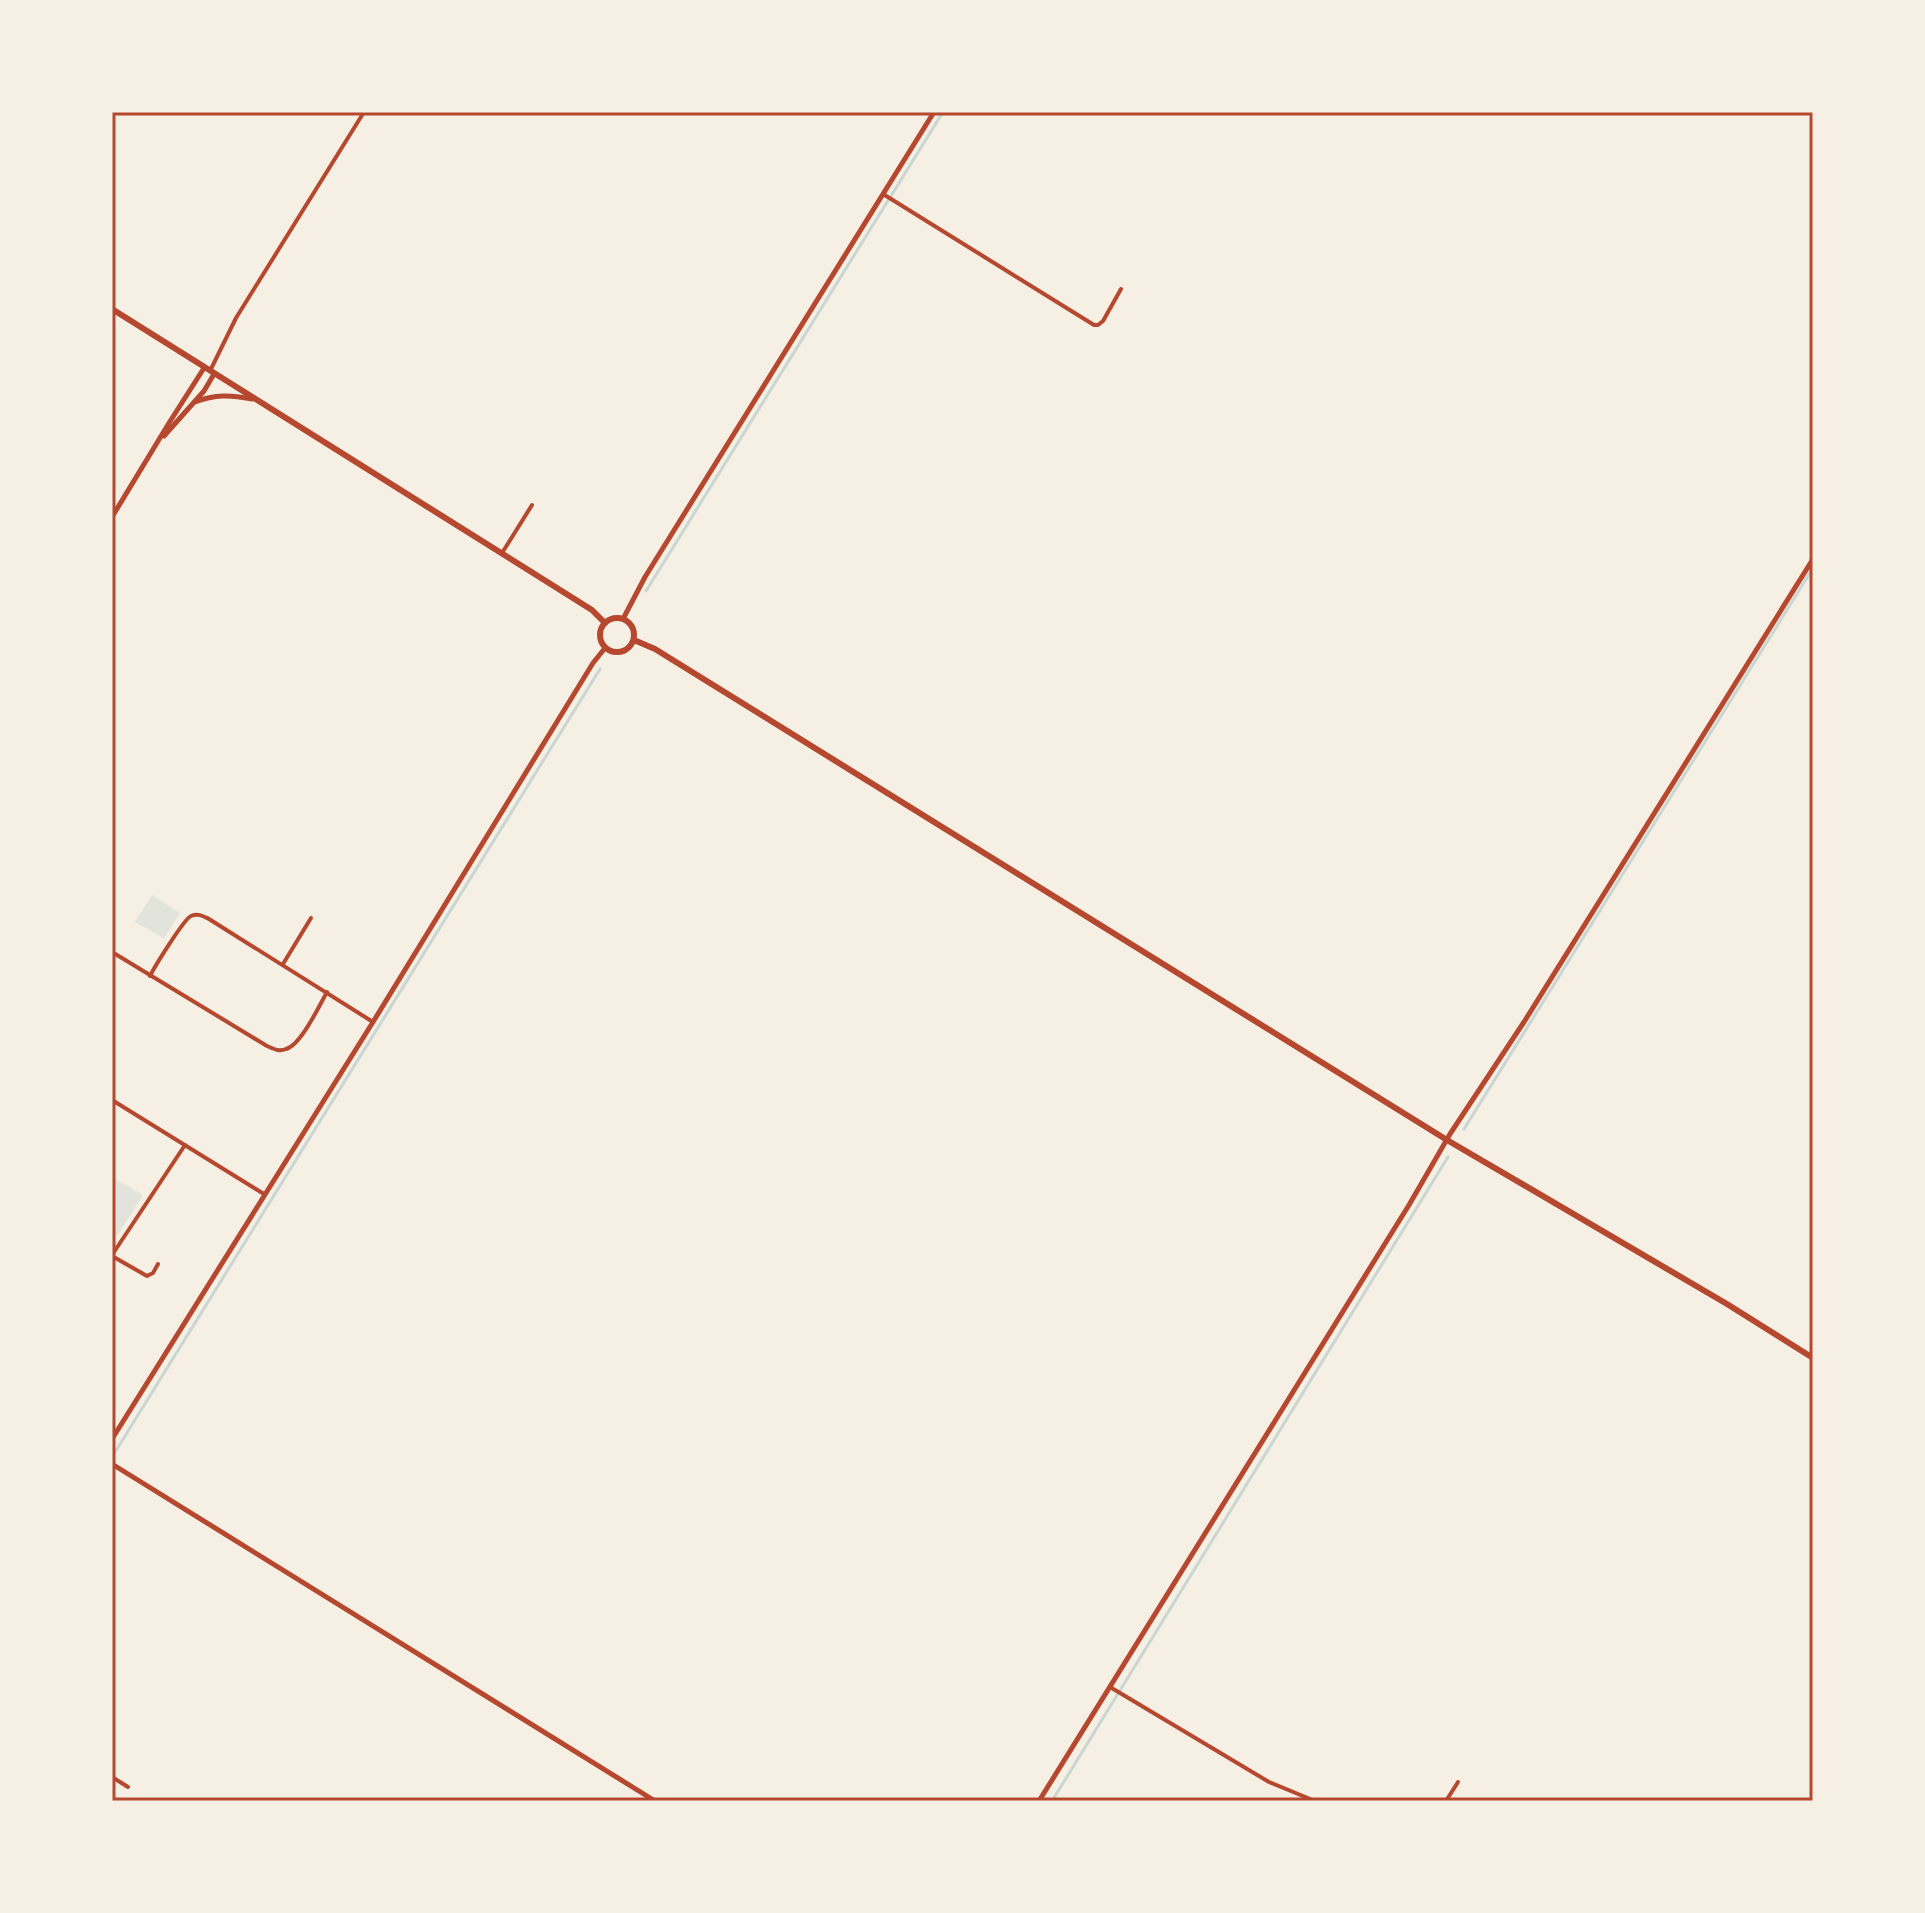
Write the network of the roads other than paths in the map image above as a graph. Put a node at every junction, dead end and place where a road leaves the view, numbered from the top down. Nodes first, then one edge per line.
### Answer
1 (364, 112) edge
2 (934, 112) edge
3 (885, 196) junction
4 (1121, 289) dead end
5 (112, 309) edge
6 (210, 371) junction
7 (254, 399) junction
8 (194, 402) junction
9 (158, 443) junction
10 (532, 505) dead end
11 (112, 517) edge
12 (502, 553) junction
13 (1813, 559) edge
14 (623, 619) junction
15 (605, 623) junction
16 (634, 640) junction
17 (605, 648) junction
18 (311, 918) dead end
19 (112, 952) edge
20 (282, 964) junction
21 (150, 976) junction
22 (327, 992) junction
23 (373, 1022) junction
24 (112, 1100) edge
25 (1447, 1140) junction
26 (185, 1145) junction
27 (264, 1194) junction
28 (112, 1255) edge
29 (158, 1264) dead end
30 (1813, 1358) edge
31 (112, 1439) edge
32 (113, 1464) edge
33 (1112, 1689) junction
34 (112, 1777) edge
35 (1458, 1782) dead end
36 (128, 1787) dead end
37 (655, 1801) edge
38 (1039, 1801) edge
39 (1315, 1801) edge
40 (1446, 1801) edge

1 - 6 street
2 - 3 street
3 - 4 street
3 - 14 street
5 - 6 main road
6 - 7 main road
6 - 8 street
6 - 9 street
7 - 8 street
7 - 12 main road
8 - 9 street
9 - 11 street
10 - 12 street
12 - 15 main road
13 - 25 street
14 - 15 main road
14 - 16 main road
15 - 17 main road
16 - 17 main road
16 - 25 main road
17 - 23 street
18 - 20 street
19 - 21 street
20 - 21 street
20 - 22 street
21 - 22 street
22 - 23 street
23 - 27 street
24 - 26 street
25 - 30 main road
25 - 33 street
26 - 27 street
26 - 28 street
27 - 31 street
28 - 29 street
32 - 37 street
33 - 38 street
33 - 39 street
34 - 36 street
35 - 40 street

